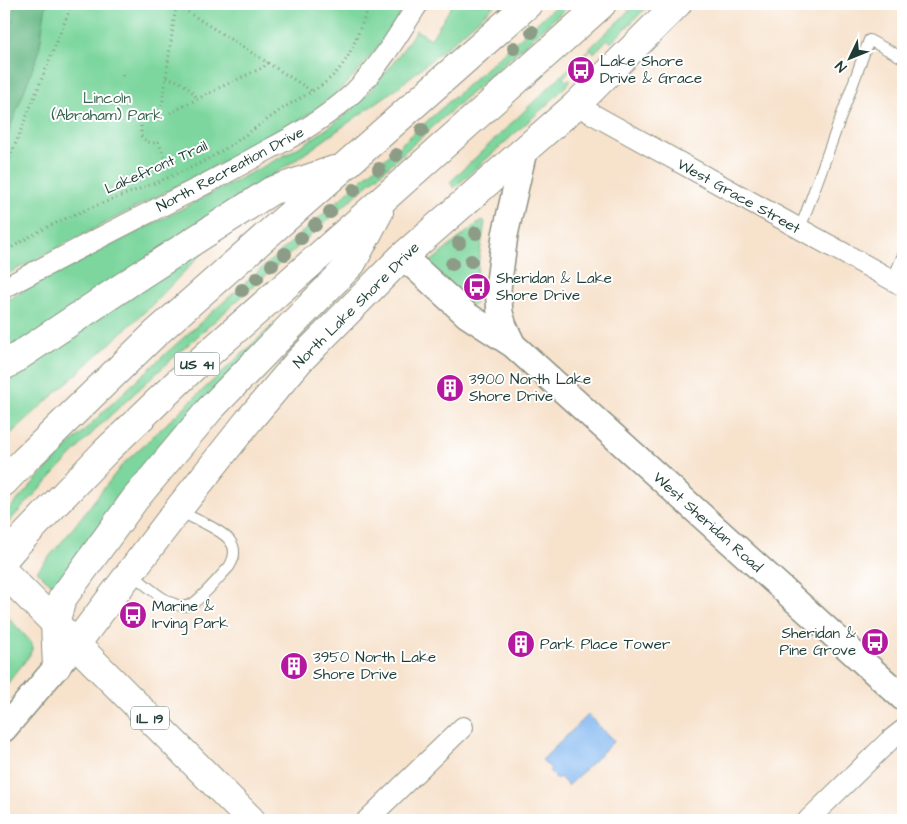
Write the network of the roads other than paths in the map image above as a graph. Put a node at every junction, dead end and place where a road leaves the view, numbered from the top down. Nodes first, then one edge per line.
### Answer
1 (418, 4) edge
2 (528, 4) edge
3 (602, 4) edge
4 (677, 4) edge
5 (903, 58) edge
6 (576, 105) junction
7 (524, 152) junction
8 (347, 165) junction
9 (388, 195) junction
10 (800, 229) junction
11 (903, 255) edge
12 (402, 257) junction
13 (897, 283) edge
14 (4, 288) edge
15 (513, 345) junction
16 (4, 366) edge
17 (4, 482) edge
18 (177, 511) junction
19 (10, 552) edge
20 (4, 572) edge
21 (130, 573) junction
22 (56, 623) junction
23 (76, 644) junction
24 (57, 666) junction
25 (903, 698) edge
26 (463, 727) dead end
27 (4, 729) edge
28 (903, 730) edge
29 (251, 820) edge
30 (367, 820) edge
31 (808, 820) edge

1 - 14 street, North Recreation Drive
2 - 8 main road
3 - 9 main road, US 41
4 - 6 main road, North Lake Shore Drive
5 - 10 lane
6 - 7 main road, North Lake Shore Drive
6 - 10 street, West Grace Street
7 - 12 main road, North Lake Shore Drive
7 - 15 street, West Sheridan Road
8 - 16 main road
8 - 17 main road
9 - 19 main road, US 41
9 - 22 main road
10 - 13 street, West Grace Street
11 - 13 lane
12 - 15 street, West Sheridan Road
12 - 18 main road, North Lake Shore Drive
15 - 25 street, West Sheridan Road
18 - 21 main road, North Lake Shore Drive
18 - 21 lane
20 - 22 main road, IL 19
21 - 23 main road, North Lake Shore Drive
22 - 23 main road, IL 19
22 - 24 main road
23 - 24 street
23 - 29 main road, IL 19
24 - 27 street
26 - 30 street
28 - 31 street

